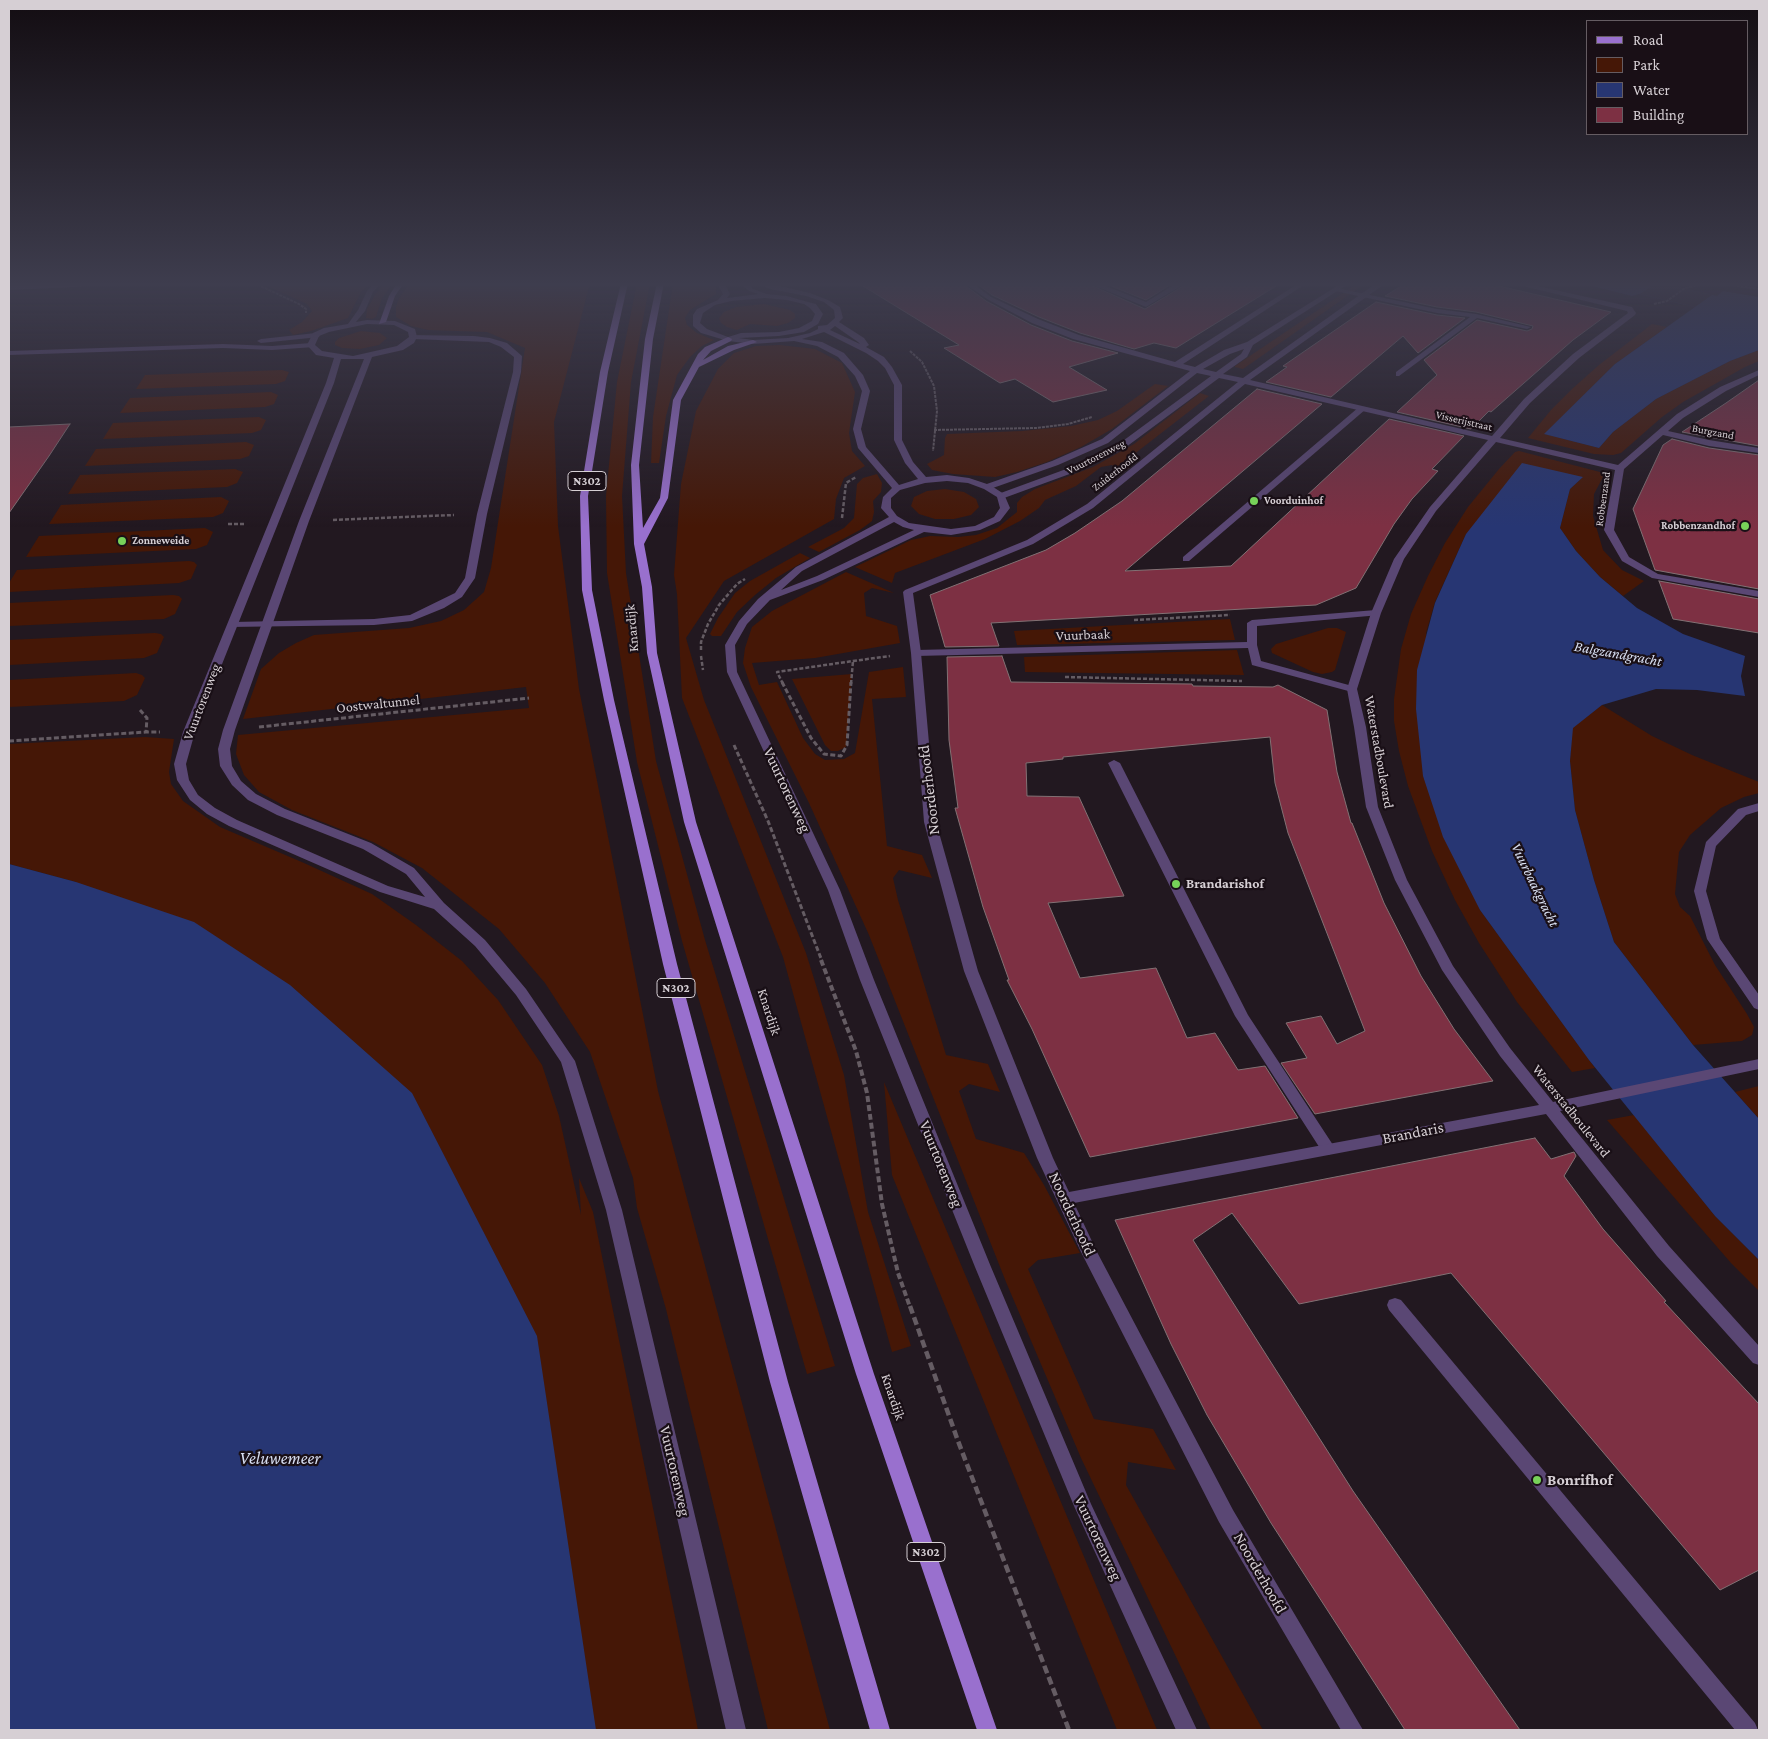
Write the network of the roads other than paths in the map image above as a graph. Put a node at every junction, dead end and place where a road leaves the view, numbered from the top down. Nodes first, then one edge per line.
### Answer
1 (336, 364) edge
2 (367, 364) edge
3 (517, 364) edge
4 (606, 364) edge
5 (647, 364) edge
6 (700, 364) edge
7 (850, 364) edge
8 (886, 364) edge
9 (1173, 364) edge
10 (1206, 364) edge
11 (1231, 364) edge
12 (1267, 364) edge
13 (1412, 364) edge
14 (1567, 364) edge
15 (1176, 365) joint
16 (696, 366) joint
17 (1196, 370) junction
18 (1759, 372) edge
19 (1399, 374) dead end
20 (1216, 375) junction
21 (1244, 381) junction
22 (1362, 409) junction
23 (1662, 432) junction
24 (1493, 439) junction
25 (1759, 451) edge
26 (1620, 468) junction
27 (924, 480) junction
28 (987, 487) junction
29 (897, 488) junction
30 (1001, 496) junction
31 (894, 518) junction
32 (923, 529) junction
33 (639, 544) junction
34 (1186, 559) dead end
35 (1759, 594) edge
36 (762, 601) junction
37 (1376, 613) junction
38 (268, 624) junction
39 (233, 625) junction
40 (1252, 644) junction
41 (916, 653) junction
42 (1352, 689) junction
43 (1114, 763) dead end
44 (1759, 807) edge
45 (438, 906) junction
46 (1759, 1005) edge
47 (1759, 1064) edge
48 (1549, 1108) junction
49 (1328, 1149) junction
50 (1066, 1199) junction
51 (1395, 1305) dead end
52 (1759, 1358) edge
53 (736, 1730) edge
54 (880, 1730) edge
55 (987, 1730) edge
56 (1187, 1730) edge
57 (1352, 1730) edge
58 (1748, 1730) edge

1 - 39 street, Vuurtorenweg
2 - 38 street, Vuurtorenweg
3 - 38 street
4 - 54 main road, N302
5 - 33 main road, Knardijk / N302
6 - 16 main road
7 - 29 street
8 - 27 street
9 - 15 street, Visserijstraat
10 - 17 street, Vuurtorenweg
11 - 20 street, Vuurtorenweg
12 - 21 street, Zuiderhoofd
13 - 19 street
14 - 24 street, Waterstadboulevard
15 - 17 street, Visserijstraat
16 - 33 main road
17 - 20 street, Visserijstraat
17 - 28 street, Vuurtorenweg
18 - 23 street, Robbenzand
20 - 21 street, Visserijstraat
20 - 30 street, Vuurtorenweg
21 - 22 street, Visserijstraat
21 - 41 street, Zuiderhoofd
22 - 24 street, Visserijstraat
22 - 34 street
23 - 25 street, Burgzand
23 - 26 street, Robbenzand
24 - 26 street, Visserijstraat
24 - 37 street, Waterstadboulevard
26 - 35 street, Robbenzand
27 - 28 street
27 - 29 street
28 - 30 street
29 - 31 street
30 - 32 street
31 - 32 street
31 - 36 street, Vuurtorenweg
32 - 36 street, Vuurtorenweg
33 - 55 main road, Knardijk / N302
36 - 56 street, Vuurtorenweg
37 - 40 street
37 - 42 street, Waterstadboulevard
38 - 39 street
38 - 45 street, Vuurtorenweg
39 - 45 street, Vuurtorenweg
40 - 41 street, Vuurbaak
40 - 42 street
41 - 50 street, Noorderhoofd
42 - 48 street, Waterstadboulevard
43 - 49 street
44 - 46 street
45 - 53 street, Vuurtorenweg
47 - 48 street, Brandaris
48 - 49 street, Brandaris
48 - 52 street, Waterstadboulevard
49 - 50 street, Brandaris
50 - 57 street, Noorderhoofd
51 - 58 street

